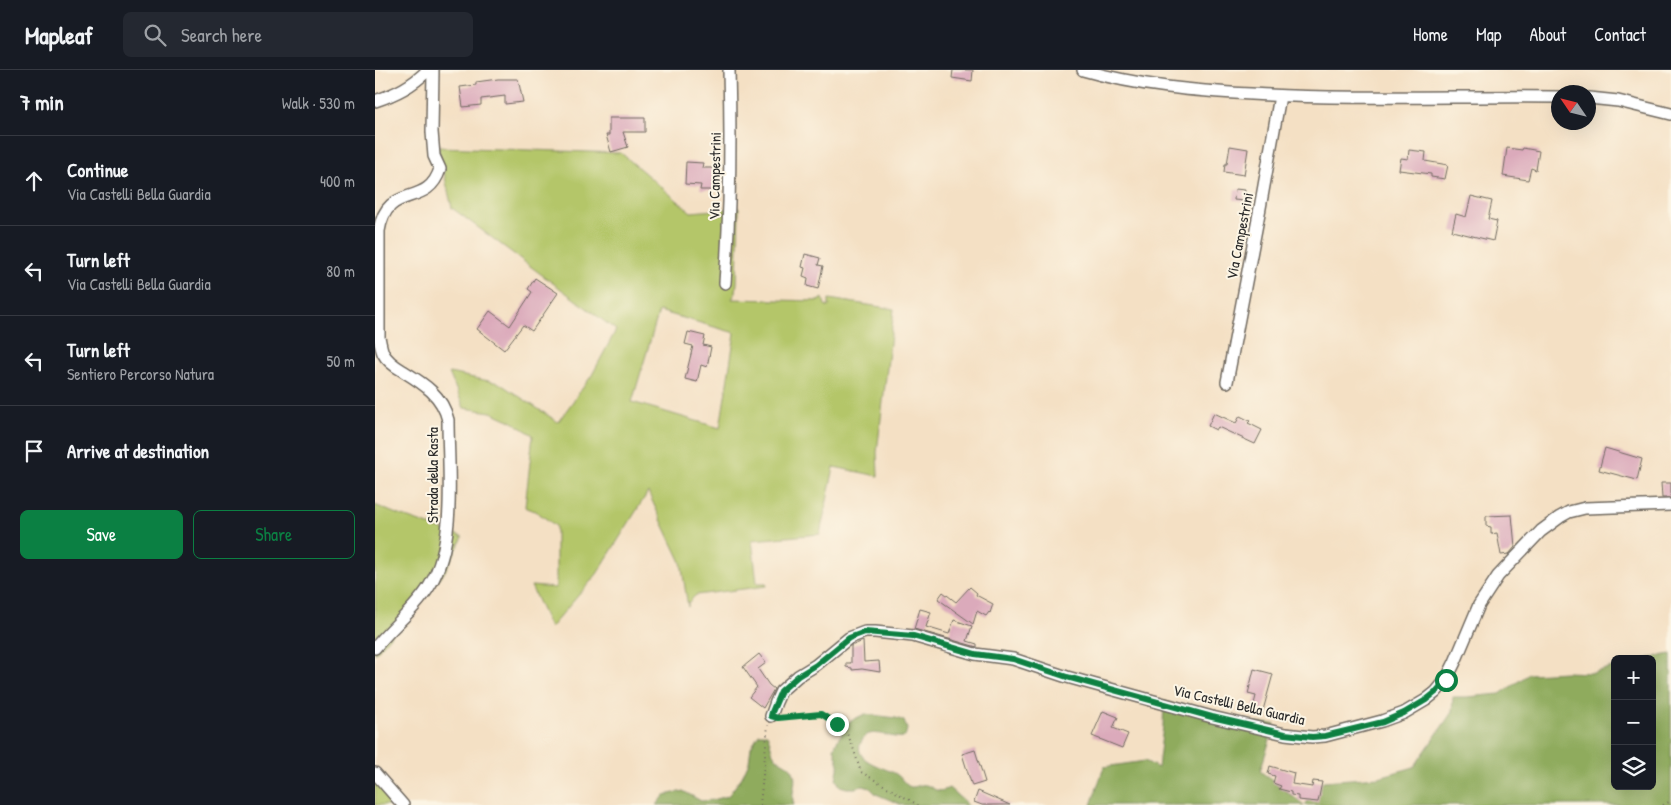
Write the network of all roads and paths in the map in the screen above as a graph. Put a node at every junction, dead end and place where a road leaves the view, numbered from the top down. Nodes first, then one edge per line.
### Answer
1 (427, 70) edge
2 (433, 70) edge
3 (729, 70) edge
4 (1083, 70) edge
5 (1280, 96) junction
6 (1551, 97) edge
7 (1596, 99) edge
8 (375, 101) edge
9 (1671, 114) edge
10 (725, 283) dead end
11 (1227, 382) dead end
12 (1671, 505) edge
13 (375, 648) edge
14 (771, 716) junction
15 (375, 773) edge
16 (1671, 801) edge
17 (403, 805) edge
18 (760, 805) edge
19 (918, 805) edge
20 (1663, 805) edge

1 - 8 street
2 - 13 street, Strada della Rasta
3 - 10 street, Via Campestrini
4 - 5 street
5 - 6 street
5 - 11 street, Via Campestrini
7 - 9 street
12 - 14 street, Via Castelli Bella Guardia
14 - 18 path
14 - 19 path
15 - 17 street
16 - 20 path

